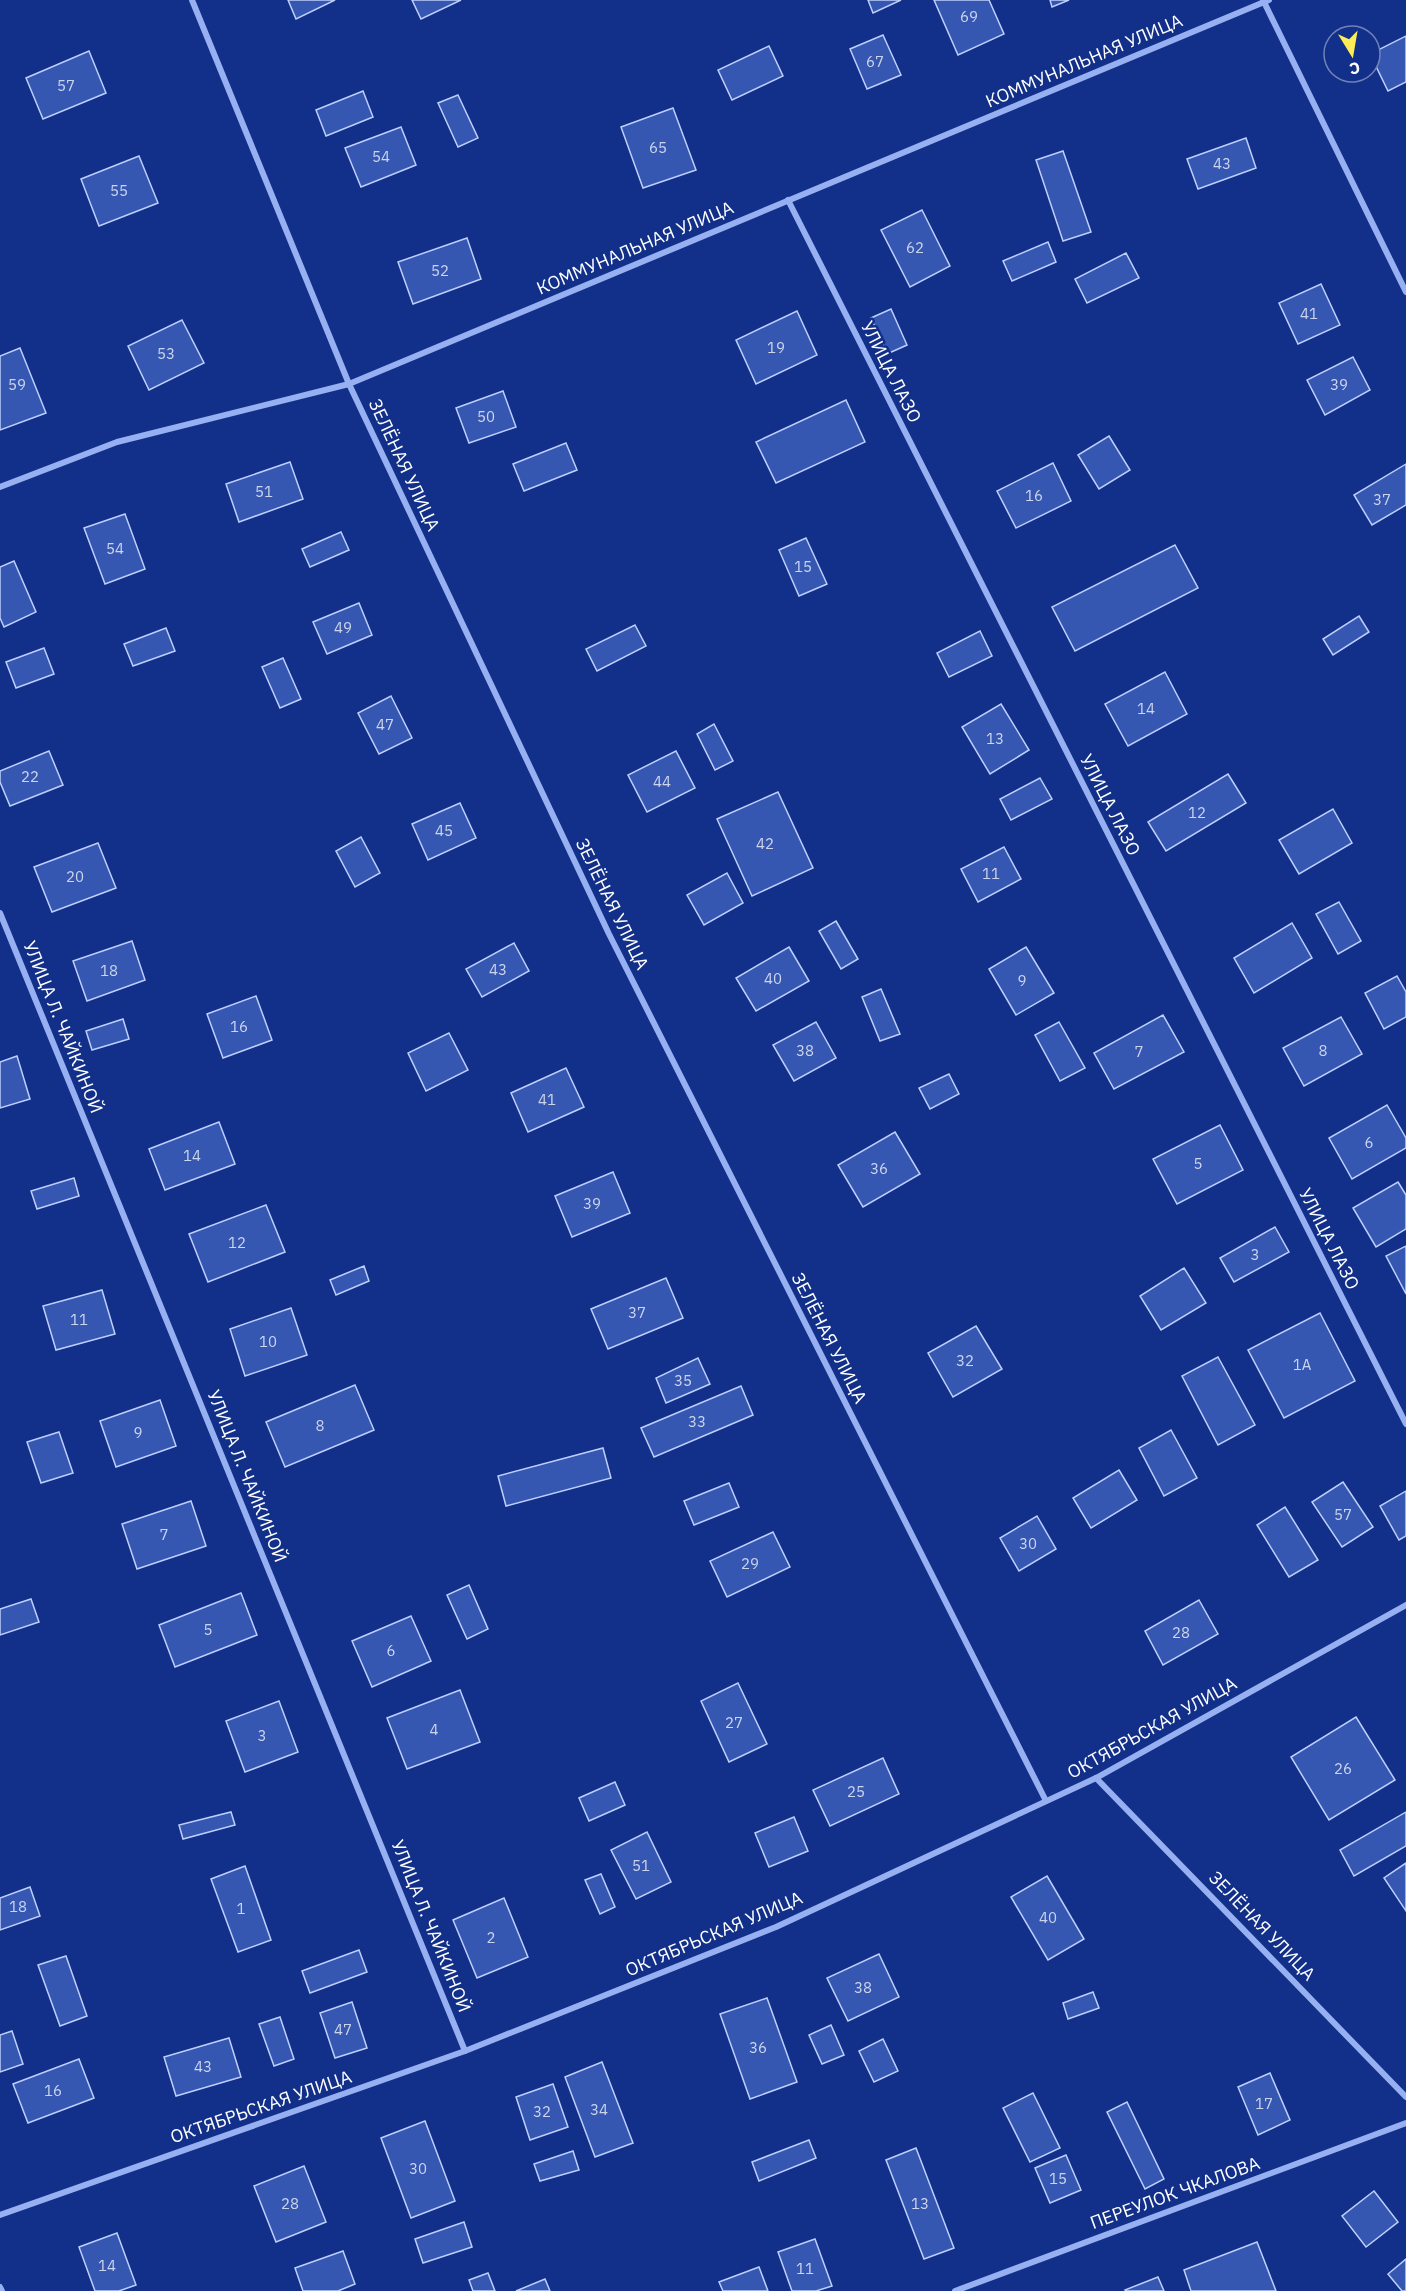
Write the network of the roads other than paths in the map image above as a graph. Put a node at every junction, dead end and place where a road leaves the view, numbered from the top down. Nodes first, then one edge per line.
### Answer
1 (192, 0) edge
2 (1265, 1) edge
3 (788, 200) junction
4 (1406, 292) edge
5 (349, 384) junction
6 (0, 487) edge
7 (0, 913) edge
8 (1406, 1424) edge
9 (1406, 1605) edge
10 (1096, 1778) junction
11 (1046, 1801) junction
12 (465, 2051) junction
13 (1406, 2097) edge
14 (1406, 2123) edge
15 (0, 2215) edge
16 (0, 2287) edge
17 (2, 2291) edge
18 (955, 2291) edge

1 - 5 street, ЗЕЛЁНАЯ УЛИЦА
2 - 3 street, КОММУНАЛЬНАЯ УЛИЦА
2 - 4 street
3 - 5 street, КОММУНАЛЬНАЯ УЛИЦА
3 - 8 street, УЛИЦА ЛАЗО
5 - 6 street, КОММУНАЛЬНАЯ УЛИЦА
5 - 11 street, ЗЕЛЁНАЯ УЛИЦА
7 - 12 street, УЛИЦА Л. ЧАЙКИНОЙ
9 - 10 street, ОКТЯБРЬСКАЯ УЛИЦА
10 - 11 street, ОКТЯБРЬСКАЯ УЛИЦА
10 - 13 street, ЗЕЛЁНАЯ УЛИЦА
11 - 12 street, ОКТЯБРЬСКАЯ УЛИЦА
12 - 15 street, ОКТЯБРЬСКАЯ УЛИЦА
14 - 18 street, ПЕРЕУЛОК ЧКАЛОВА
16 - 17 street

